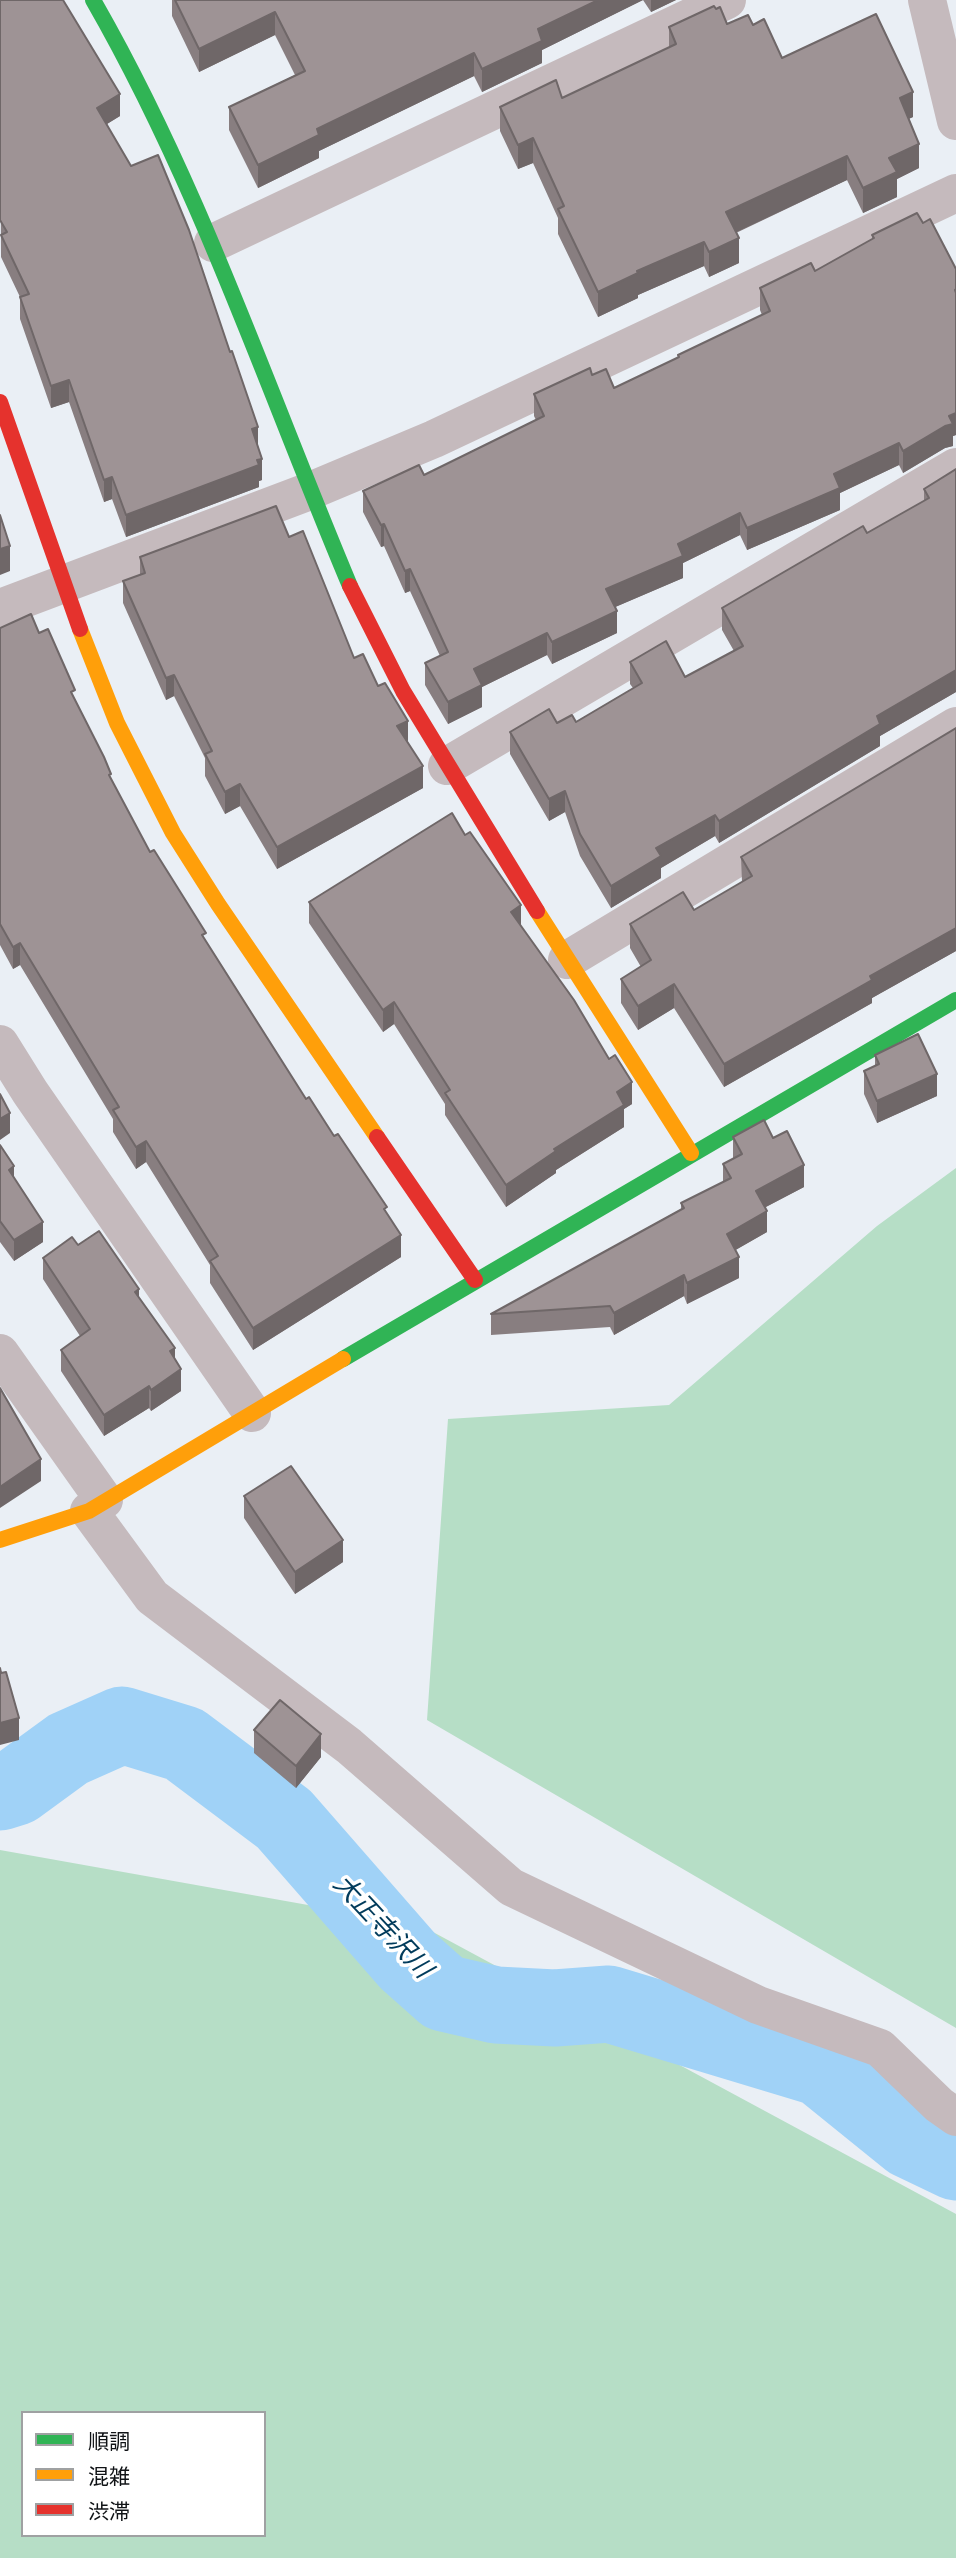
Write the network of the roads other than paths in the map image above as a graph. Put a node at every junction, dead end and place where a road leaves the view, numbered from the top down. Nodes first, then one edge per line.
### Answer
1 (93, 0) edge
2 (727, 0) edge
3 (927, 0) edge
4 (956, 121) edge
5 (956, 193) edge
6 (214, 243) junction
7 (0, 402) edge
8 (956, 467) edge
9 (310, 491) junction
10 (64, 584) junction
11 (0, 608) edge
12 (956, 726) edge
13 (447, 766) junction
14 (567, 960) junction
15 (956, 1000) edge
16 (0, 1044) edge
17 (691, 1153) junction
18 (475, 1280) junction
19 (0, 1353) edge
20 (253, 1413) junction
21 (96, 1506) junction
22 (0, 1540) edge
23 (956, 2117) edge

1 - 6 street
2 - 6 street
3 - 4 street
5 - 9 street
6 - 9 street
7 - 10 street
8 - 13 street
9 - 10 street
9 - 13 street
10 - 11 street
10 - 18 street
12 - 14 street
13 - 14 street
14 - 17 street
15 - 17 street
16 - 20 street
17 - 18 street
18 - 20 street
19 - 21 street
20 - 21 street
21 - 22 street
21 - 23 street

